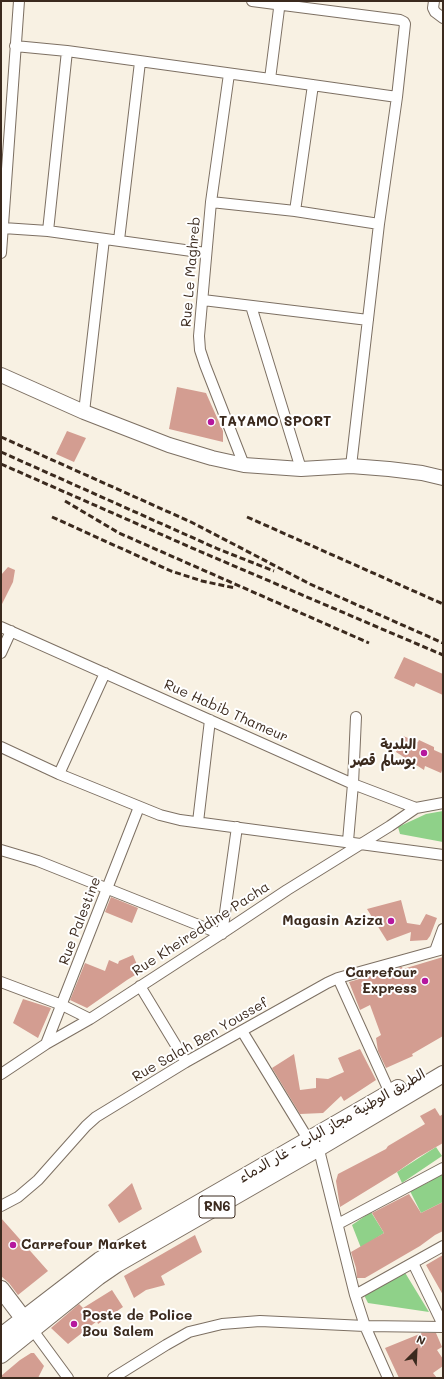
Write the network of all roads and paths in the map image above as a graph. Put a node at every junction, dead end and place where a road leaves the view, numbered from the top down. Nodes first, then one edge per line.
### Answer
1 (19, 1) edge
2 (252, 1) edge
3 (434, 1) edge
4 (280, 3) edge
5 (443, 18) edge
6 (15, 46) junction
7 (67, 52) junction
8 (140, 62) junction
9 (228, 74) junction
10 (270, 79) junction
11 (313, 85) junction
12 (397, 98) junction
13 (211, 202) junction
14 (295, 211) junction
15 (379, 224) junction
16 (3, 228) junction
17 (48, 231) junction
18 (104, 239) junction
19 (119, 240) junction
20 (206, 253) junction
21 (1, 254) edge
22 (203, 300) junction
23 (251, 306) junction
24 (368, 320) junction
25 (1, 375) edge
26 (84, 412) junction
27 (244, 465) junction
28 (351, 466) junction
29 (301, 469) junction
30 (443, 478) edge
31 (1, 627) edge
32 (11, 631) junction
33 (1, 653) edge
34 (105, 673) junction
35 (356, 717) dead end
36 (210, 720) junction
37 (1, 747) edge
38 (59, 774) junction
39 (353, 784) junction
40 (443, 803) edge
41 (139, 807) junction
42 (416, 808) junction
43 (198, 822) junction
44 (237, 827) junction
45 (348, 841) junction
46 (362, 844) junction
47 (1, 850) edge
48 (443, 855) edge
49 (107, 889) junction
50 (443, 929) edge
51 (222, 934) junction
52 (439, 950) edge
53 (338, 978) junction
54 (1, 982) edge
55 (140, 986) junction
56 (62, 1005) junction
57 (90, 1019) junction
58 (242, 1031) junction
59 (46, 1044) junction
60 (186, 1062) junction
61 (443, 1062) edge
62 (1, 1074) edge
63 (443, 1074) edge
64 (390, 1093) junction
65 (313, 1144) junction
66 (443, 1168) edge
67 (1, 1206) edge
68 (338, 1224) junction
69 (443, 1246) edge
70 (414, 1263) junction
71 (1, 1289) edge
72 (355, 1295) junction
73 (28, 1324) junction
74 (365, 1326) junction
75 (443, 1326) edge
76 (1, 1336) edge
77 (1, 1355) edge
78 (68, 1378) edge
79 (113, 1378) edge
80 (388, 1378) edge

1 - 6 street
2 - 4 street
3 - 5 street
4 - 10 street
4 - 12 street
6 - 7 street
6 - 16 street
7 - 8 street
7 - 17 street
8 - 9 street
8 - 19 street
9 - 10 street
9 - 13 street, Rue Le Maghreb
10 - 11 street
11 - 12 street
11 - 14 street
12 - 15 street
13 - 14 street
13 - 20 street, Rue Le Maghreb
14 - 15 street
15 - 24 street
16 - 17 street
16 - 21 street
17 - 18 street
18 - 19 street
18 - 26 street
19 - 20 street
20 - 22 street, Rue Le Maghreb
22 - 23 street
22 - 27 street, Rue Le Maghreb
23 - 24 street
23 - 29 street
24 - 28 street
25 - 26 street
26 - 27 street
27 - 29 street
28 - 29 street
28 - 30 street
31 - 32 street, Rue Habib Thameur
32 - 33 street
32 - 34 street, Rue Habib Thameur
34 - 36 street, Rue Habib Thameur
34 - 38 street
35 - 39 street
36 - 39 street, Rue Habib Thameur
36 - 43 street
37 - 38 street
38 - 41 street
39 - 42 street, Rue Habib Thameur
39 - 45 street
40 - 42 street
41 - 43 street
41 - 49 street, Rue Palestine
42 - 46 street, Rue Kheireddine Pacha
43 - 44 street
44 - 45 street
44 - 51 street
45 - 46 street
46 - 48 street
46 - 51 street, Rue Kheireddine Pacha
47 - 49 street
49 - 51 street
49 - 56 street, Rue Palestine
50 - 52 street
51 - 55 street, Rue Kheireddine Pacha
52 - 53 street, Rue Salah Ben Youssef
53 - 58 street, Rue Salah Ben Youssef
53 - 64 street
54 - 56 street
55 - 57 street, Rue Kheireddine Pacha
55 - 60 street
56 - 57 street
56 - 59 street, Rue Palestine
57 - 59 street, Rue Kheireddine Pacha
58 - 60 street, Rue Salah Ben Youssef
58 - 65 street
59 - 62 street, Rue Kheireddine Pacha
60 - 67 street, Rue Salah Ben Youssef
61 - 64 main road, الطريق الوطنية مجاز الباب - غار الدماء / RN6
63 - 65 main road, الطريق الوطنية مجاز الباب - غار الدماء / RN6
64 - 65 main road, الطريق الوطنية مجاز الباب - غار الدماء / RN6
65 - 68 street
65 - 73 main road, الطريق الوطنية مجاز الباب - غار الدماء / RN6
66 - 68 street
68 - 72 street
69 - 70 street
70 - 72 street
70 - 75 street
71 - 73 main road
72 - 74 street
73 - 76 main road, الطريق الوطنية مجاز الباب - غار الدماء / RN6
73 - 77 main road, الطريق الوطنية مجاز الباب - غار الدماء / RN6
73 - 78 street
74 - 75 street
74 - 79 street
74 - 80 street

